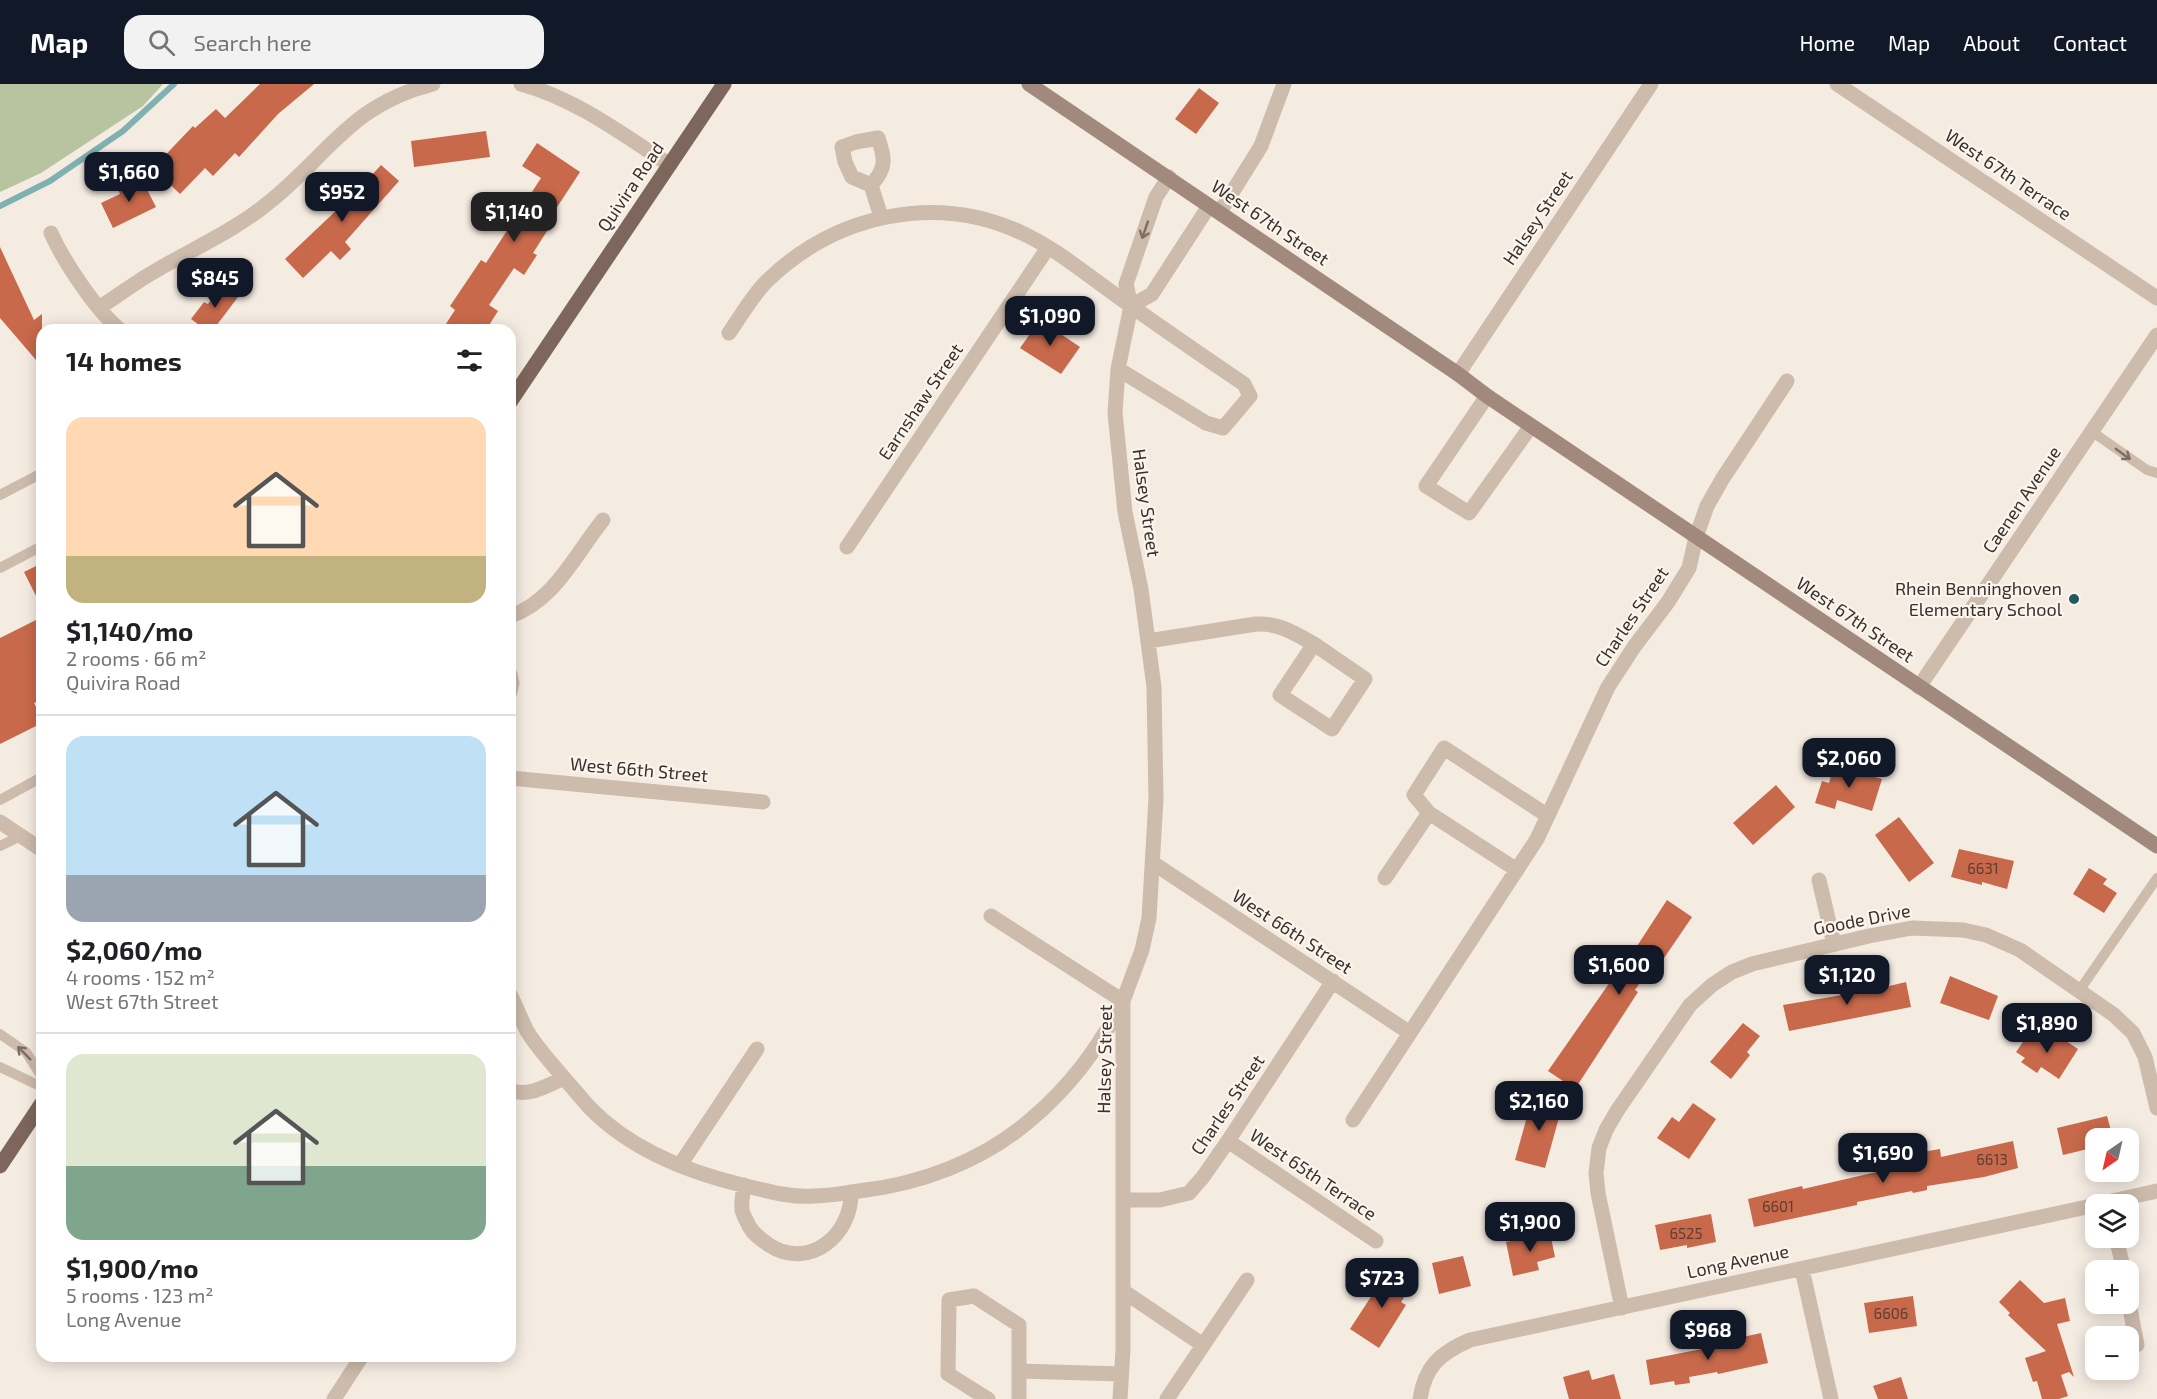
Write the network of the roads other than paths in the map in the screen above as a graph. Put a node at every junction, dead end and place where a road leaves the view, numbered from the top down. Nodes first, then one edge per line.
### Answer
1 (433, 84) edge
2 (521, 84) edge
3 (724, 84) edge
4 (1029, 84) edge
5 (1284, 84) edge
6 (1651, 84) edge
7 (1837, 84) edge
8 (670, 165) junction
9 (1169, 177) junction
10 (871, 185) dead end
11 (1214, 209) junction
12 (881, 217) junction
13 (51, 233) dead end
14 (1047, 249) junction
15 (2157, 298) edge
16 (1131, 306) junction
17 (100, 307) junction
18 (115, 324) edge
19 (729, 333) dead end
20 (2157, 334) edge
21 (1118, 369) junction
22 (1458, 374) junction
23 (1787, 381) dead end
24 (516, 393) edge
25 (1487, 396) junction
26 (1531, 426) junction
27 (2091, 431) junction
28 (2157, 473) edge
29 (36, 476) edge
30 (0, 495) edge
31 (603, 520) dead end
32 (1696, 537) junction
33 (847, 547) dead end
34 (36, 549) edge
35 (0, 568) edge
36 (516, 612) edge
37 (1148, 641) junction
38 (1314, 644) junction
39 (1919, 687) junction
40 (516, 779) edge
41 (36, 780) edge
42 (0, 800) edge
43 (764, 802) dead end
44 (1430, 813) junction
45 (1548, 816) junction
46 (0, 822) edge
47 (21, 836) junction
48 (0, 846) edge
49 (36, 846) edge
50 (2157, 846) edge
51 (1153, 863) junction
52 (1517, 870) junction
53 (1385, 878) dead end
54 (2157, 878) edge
55 (1820, 880) dead end
56 (991, 916) dead end
57 (1834, 944) junction
58 (1333, 981) junction
59 (2079, 991) junction
60 (1123, 1001) junction
61 (516, 1006) edge
62 (1410, 1033) junction
63 (0, 1034) edge
64 (757, 1049) dead end
65 (0, 1067) edge
66 (36, 1068) edge
67 (564, 1078) junction
68 (36, 1084) edge
69 (516, 1093) edge
70 (2157, 1108) edge
71 (36, 1112) edge
72 (1353, 1120) dead end
73 (1228, 1141) junction
74 (680, 1165) junction
75 (0, 1166) edge
76 (744, 1185) junction
77 (2157, 1191) edge
78 (851, 1192) junction
79 (2139, 1195) edge
80 (1123, 1200) junction
81 (2085, 1208) edge
82 (1376, 1241) dead end
83 (1802, 1269) junction
84 (1247, 1280) dead end
85 (1123, 1291) junction
86 (1622, 1308) junction
87 (1203, 1345) junction
88 (358, 1362) edge
89 (1019, 1371) junction
90 (1121, 1374) junction
91 (334, 1399) edge
92 (988, 1399) edge
93 (1018, 1399) edge
94 (1120, 1399) edge
95 (1167, 1399) edge
96 (1420, 1399) edge
97 (1831, 1399) edge

1 - 17 street
2 - 8 street
3 - 8 main road, Quivira Road
4 - 9 street, West 67th Street
5 - 11 street
6 - 22 street, Halsey Street
7 - 15 street, West 67th Terrace
8 - 24 main road, Quivira Road
9 - 11 street, West 67th Street
9 -> 16 street, Halsey Street
10 - 12 street
11 - 16 street
11 - 22 street, West 67th Street
12 - 14 street
12 - 19 street
13 - 17 street
14 - 16 street
14 - 33 street, Earnshaw Street
16 - 21 street, Halsey Street
16 - 21 street
17 - 18 street
20 - 27 street, Caenen Avenue
21 - 37 street, Halsey Street
22 - 25 street, West 67th Street
23 - 32 street, Charles Street
25 - 26 street, West 67th Street
25 - 26 street
26 - 32 street, West 67th Street
27 -> 28 lane
27 - 39 street, Caenen Avenue
29 - 30 lane
31 - 36 street
32 - 39 street, West 67th Street
32 - 45 street, Charles Street
34 - 35 lane
37 - 38 street
37 - 51 street, Halsey Street
38 - 38 street
39 - 50 street, West 67th Street
40 - 43 street, West 66th Street
41 - 42 lane
44 - 45 street
44 - 52 street
44 - 53 street
45 - 52 street, Charles Street
46 - 47 street
47 - 48 lane
47 - 49 street
51 - 58 street, West 66th Street
51 - 60 street, Halsey Street
52 - 62 street, Charles Street
54 - 59 lane
55 - 57 street
56 - 60 street
57 - 59 street, Goode Drive
57 - 86 street, Goode Drive
58 - 62 street, West 66th Street
58 - 73 street, Charles Street
59 - 70 street, Goode Drive
60 - 78 street
60 - 80 street, Halsey Street
61 - 67 street
62 - 72 street, Charles Street
66 -> 63 lane
64 - 74 street
65 - 68 lane
67 - 69 street
67 - 74 street
71 - 75 main road
73 - 80 street, Charles Street
73 - 82 street, West 65th Terrace
74 - 76 street
76 - 78 street
76 - 78 street
77 - 79 street, Long Avenue
80 - 85 street, Halsey Street
81 - 83 street, Long Avenue
83 - 86 street, Long Avenue
83 - 97 street
84 - 87 street
85 - 87 street
85 - 90 street, Halsey Street
86 - 96 street, Long Avenue
87 - 95 street
88 - 91 street
89 - 90 street
89 - 92 street
89 - 93 street
90 - 94 street, Halsey Street

